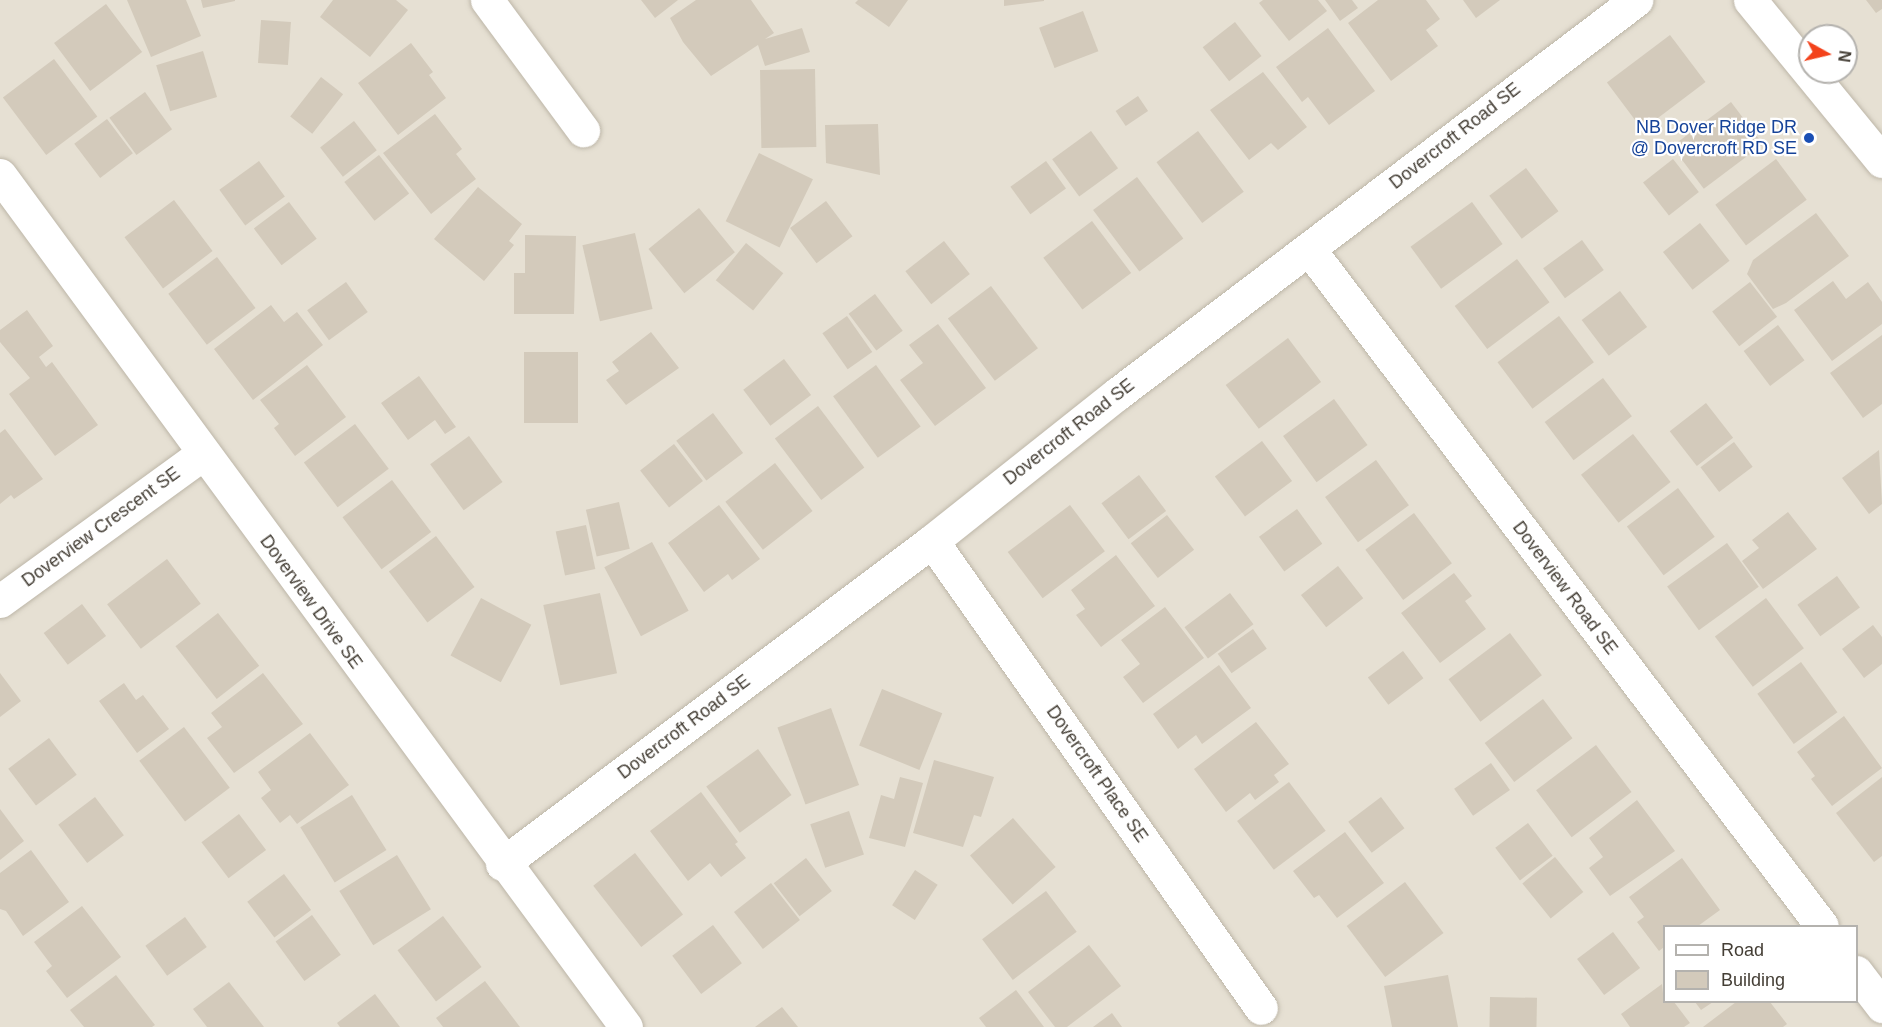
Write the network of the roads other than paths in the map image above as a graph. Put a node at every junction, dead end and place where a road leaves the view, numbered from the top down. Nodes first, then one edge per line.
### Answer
1 (487, 0) edge
2 (1636, 0) edge
3 (1750, 0) edge
4 (583, 130) dead end
5 (1882, 161) edge
6 (0, 175) edge
7 (1309, 249) junction
8 (202, 454) junction
9 (932, 541) junction
10 (0, 601) edge
11 (502, 864) junction
12 (1820, 925) edge
13 (1858, 973) edge
14 (1882, 1006) edge
15 (1262, 1008) dead end
16 (626, 1027) edge

1 - 4 street
2 - 7 street, Dovercroft Road SE
3 - 5 street
6 - 8 street, Doverview Drive SE
7 - 9 street, Dovercroft Road SE
7 - 12 street, Doverview Road SE
8 - 10 street, Doverview Crescent SE
8 - 11 street, Doverview Drive SE
9 - 11 street, Dovercroft Road SE
9 - 15 street, Dovercroft Place SE
11 - 16 street, Doverview Drive SE
13 - 14 street

